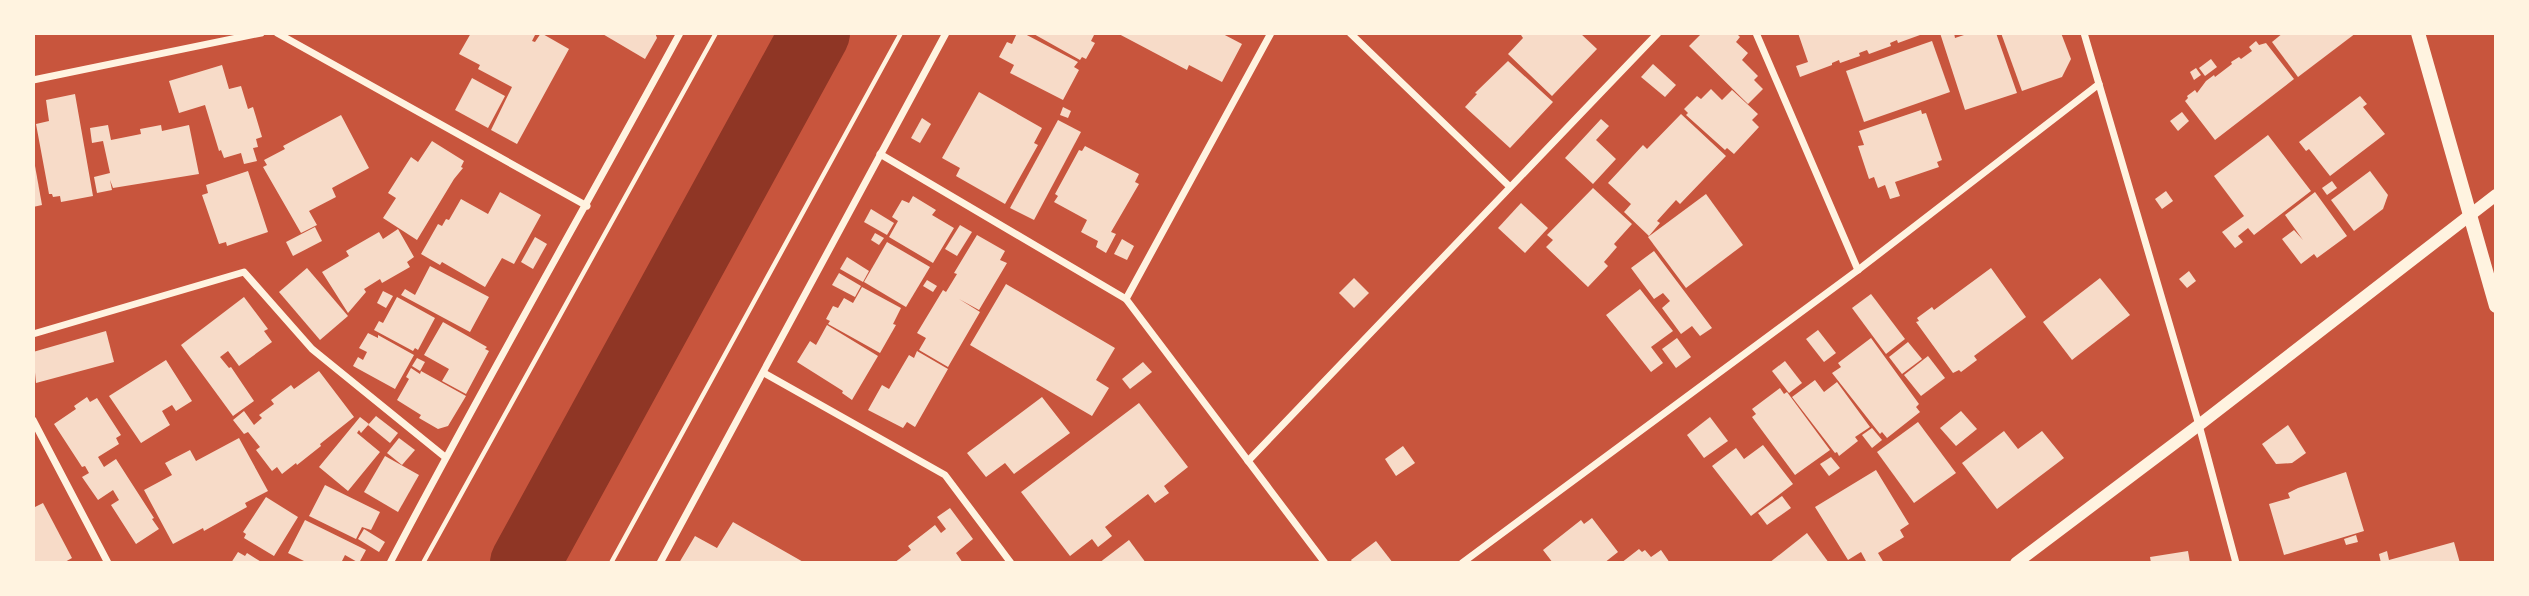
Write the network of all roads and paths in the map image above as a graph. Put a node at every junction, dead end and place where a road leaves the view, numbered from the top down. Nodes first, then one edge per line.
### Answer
1 (261, 33) edge
2 (277, 33) edge
3 (680, 33) edge
4 (716, 33) edge
5 (901, 33) edge
6 (946, 33) edge
7 (1271, 33) edge
8 (1350, 33) edge
9 (1658, 33) edge
10 (1756, 33) edge
11 (2084, 33) edge
12 (2418, 33) edge
13 (33, 80) edge
14 (2099, 84) junction
15 (880, 154) junction
16 (1509, 186) junction
17 (2496, 195) edge
18 (587, 206) junction
19 (2471, 213) junction
20 (1858, 270) junction
21 (1126, 299) junction
22 (2496, 306) edge
23 (33, 334) edge
24 (764, 373) junction
25 (33, 420) edge
26 (2199, 425) junction
27 (445, 457) junction
28 (1248, 461) junction
29 (108, 563) edge
30 (390, 563) edge
31 (423, 563) edge
32 (611, 563) edge
33 (660, 563) edge
34 (1011, 563) edge
35 (1325, 563) edge
36 (1461, 563) edge
37 (2016, 563) edge
38 (2236, 563) edge

1 - 13 street
2 - 18 street
3 - 18 street
4 - 31 path
5 - 32 path
6 - 15 street
7 - 21 street
8 - 16 street
9 - 16 street
10 - 20 street
11 - 14 street
12 - 19 main road
14 - 20 street
14 - 26 street
15 - 21 street
15 - 24 street
16 - 28 street
17 - 19 street
18 - 27 street
19 - 22 main road
19 - 26 street
20 - 36 street
21 - 28 street
23 - 27 street
24 - 33 street
24 - 34 street
25 - 29 street
26 - 37 street
26 - 38 street
27 - 30 street
28 - 35 street

